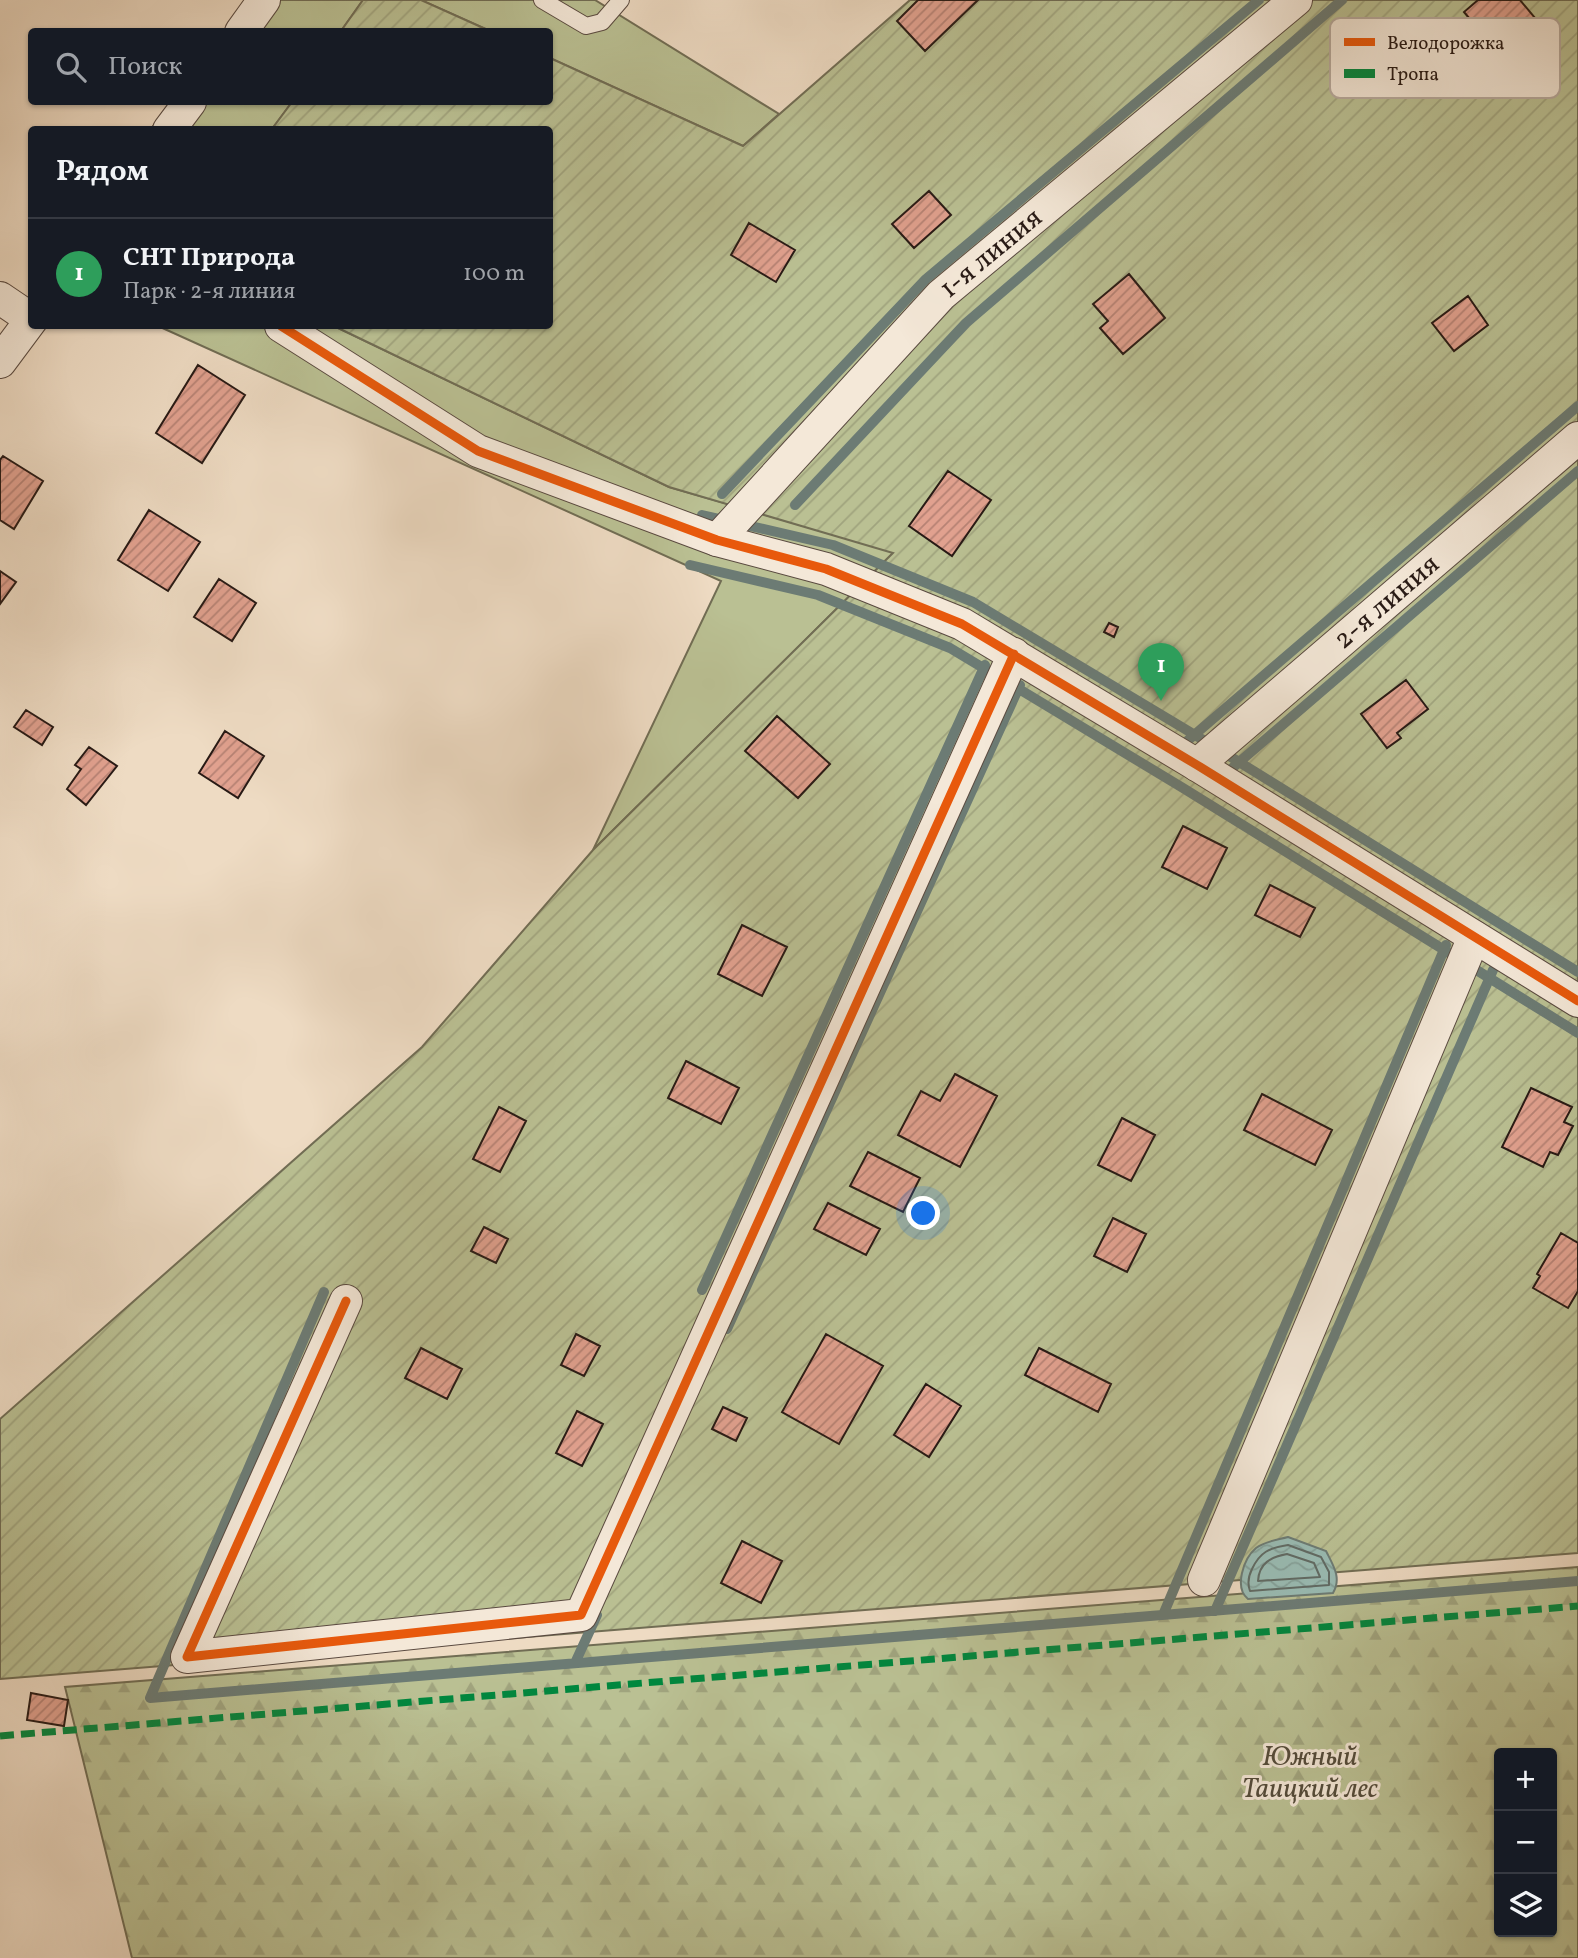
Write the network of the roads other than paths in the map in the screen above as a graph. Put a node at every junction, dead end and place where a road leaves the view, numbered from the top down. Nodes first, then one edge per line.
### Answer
1 (264, 0) edge
2 (542, 0) edge
3 (621, 0) edge
4 (1296, 0) edge
5 (244, 28) edge
6 (188, 105) edge
7 (172, 126) edge
8 (0, 298) edge
9 (28, 317) edge
10 (28, 323) edge
11 (286, 329) edge
12 (0, 362) edge
13 (1578, 438) edge
14 (717, 540) junction
15 (1014, 654) junction
16 (1197, 765) junction
17 (1474, 937) junction
18 (1578, 1001) edge
19 (346, 1301) dead end
20 (1204, 1580) dead end

1 - 5 street
2 - 3 lane
4 - 14 street, 1-я линия
6 - 7 street
8 - 9 street
10 - 12 street
11 - 14 street
13 - 16 street, 2-я линия
14 - 15 street
15 - 16 street
15 - 19 street
16 - 17 street
17 - 18 street
17 - 20 street

